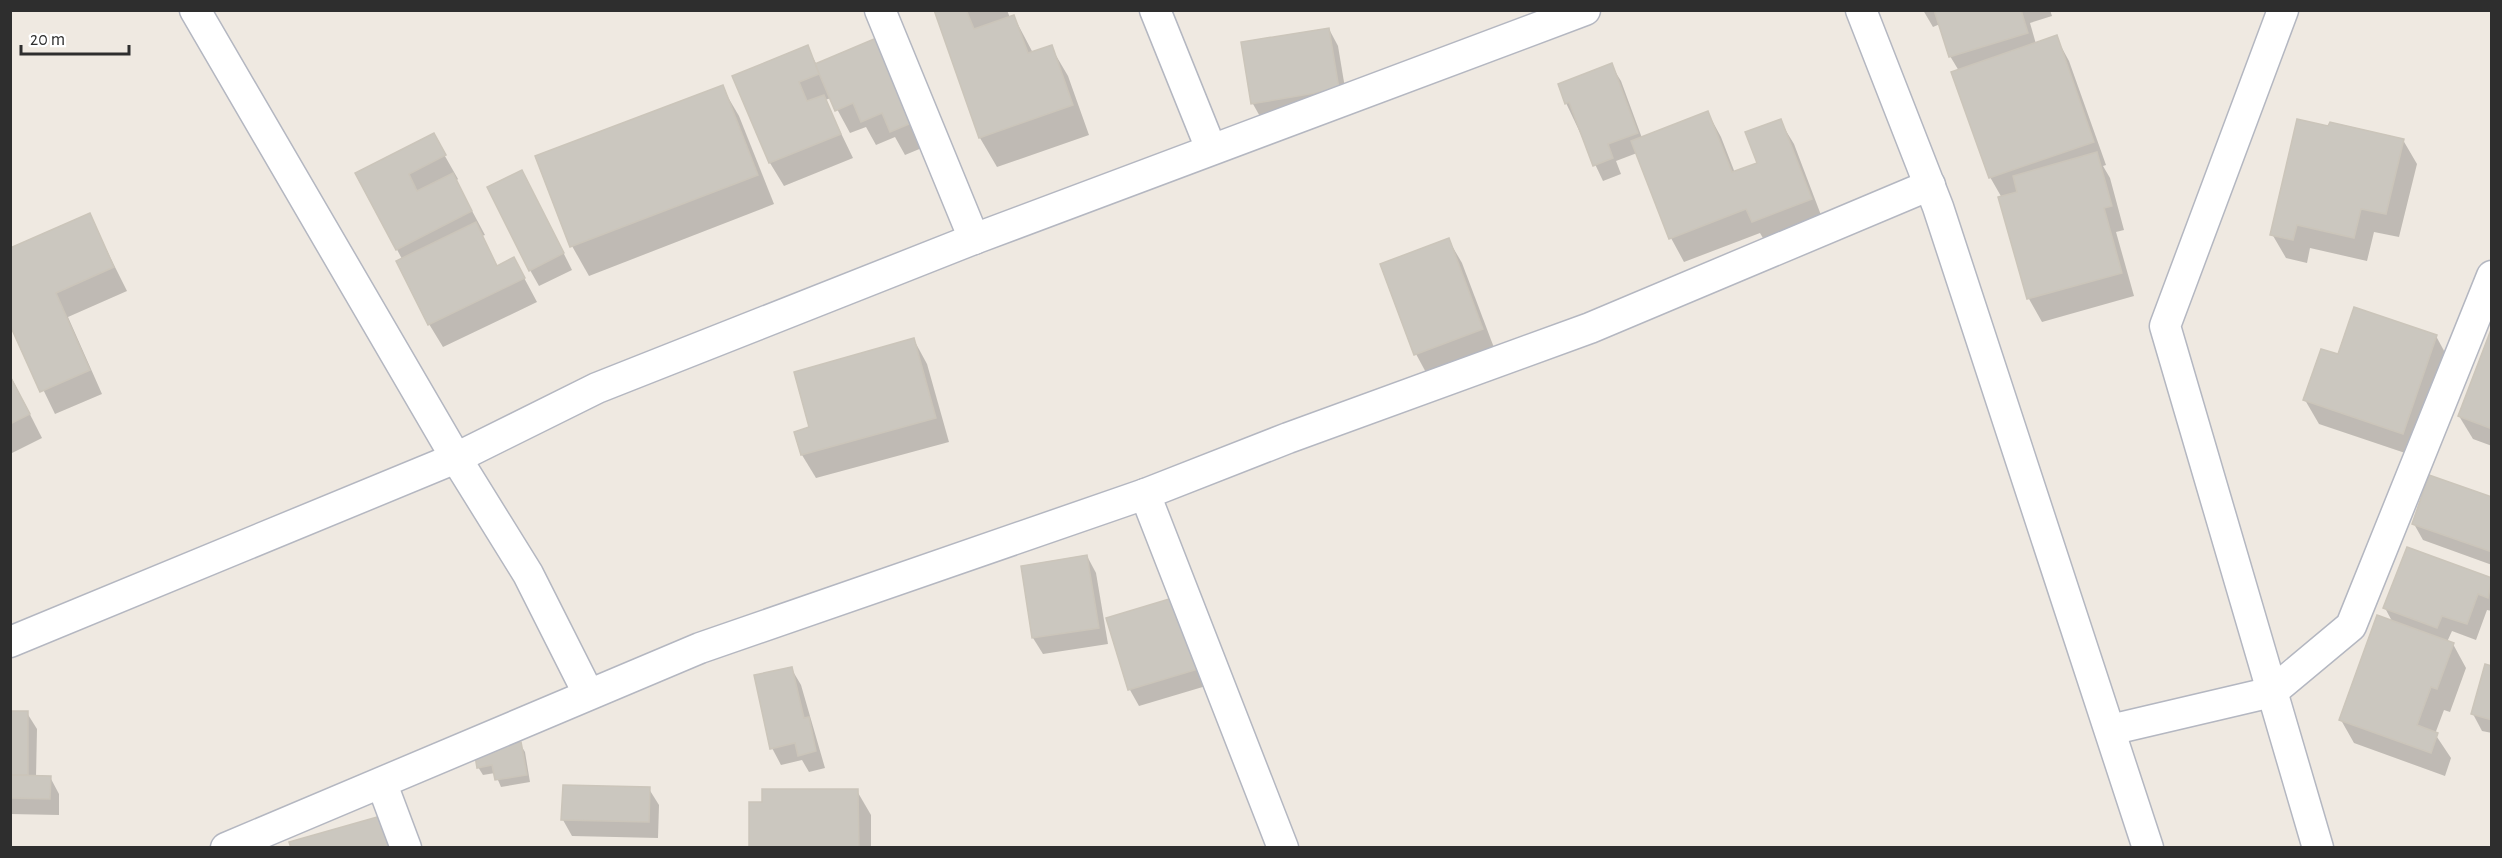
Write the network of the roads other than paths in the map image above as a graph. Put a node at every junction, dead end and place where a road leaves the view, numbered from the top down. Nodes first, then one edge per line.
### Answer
1 (195, 10) edge
2 (880, 10) edge
3 (1155, 10) edge
4 (1585, 10) edge
5 (1861, 10) edge
6 (2283, 10) edge
7 (1211, 150) junction
8 (1930, 185) junction
9 (974, 239) junction
10 (2492, 276) edge
11 (456, 458) junction
12 (1145, 494) junction
13 (11, 641) edge
14 (2272, 692) junction
15 (588, 693) junction
16 (2109, 730) junction
17 (382, 784) junction
18 (226, 848) edge
19 (406, 848) edge
20 (1283, 848) edge
21 (2148, 848) edge
22 (2318, 848) edge

1 - 11 street
2 - 9 street
3 - 7 street
4 - 7 street
5 - 8 street
6 - 14 street
7 - 9 street
8 - 12 street
8 - 16 street
9 - 11 street
10 - 14 street
11 - 13 street
11 - 15 street
12 - 15 street
12 - 20 street
14 - 16 street
14 - 22 street
15 - 17 street
16 - 21 street
17 - 18 street
17 - 19 street

